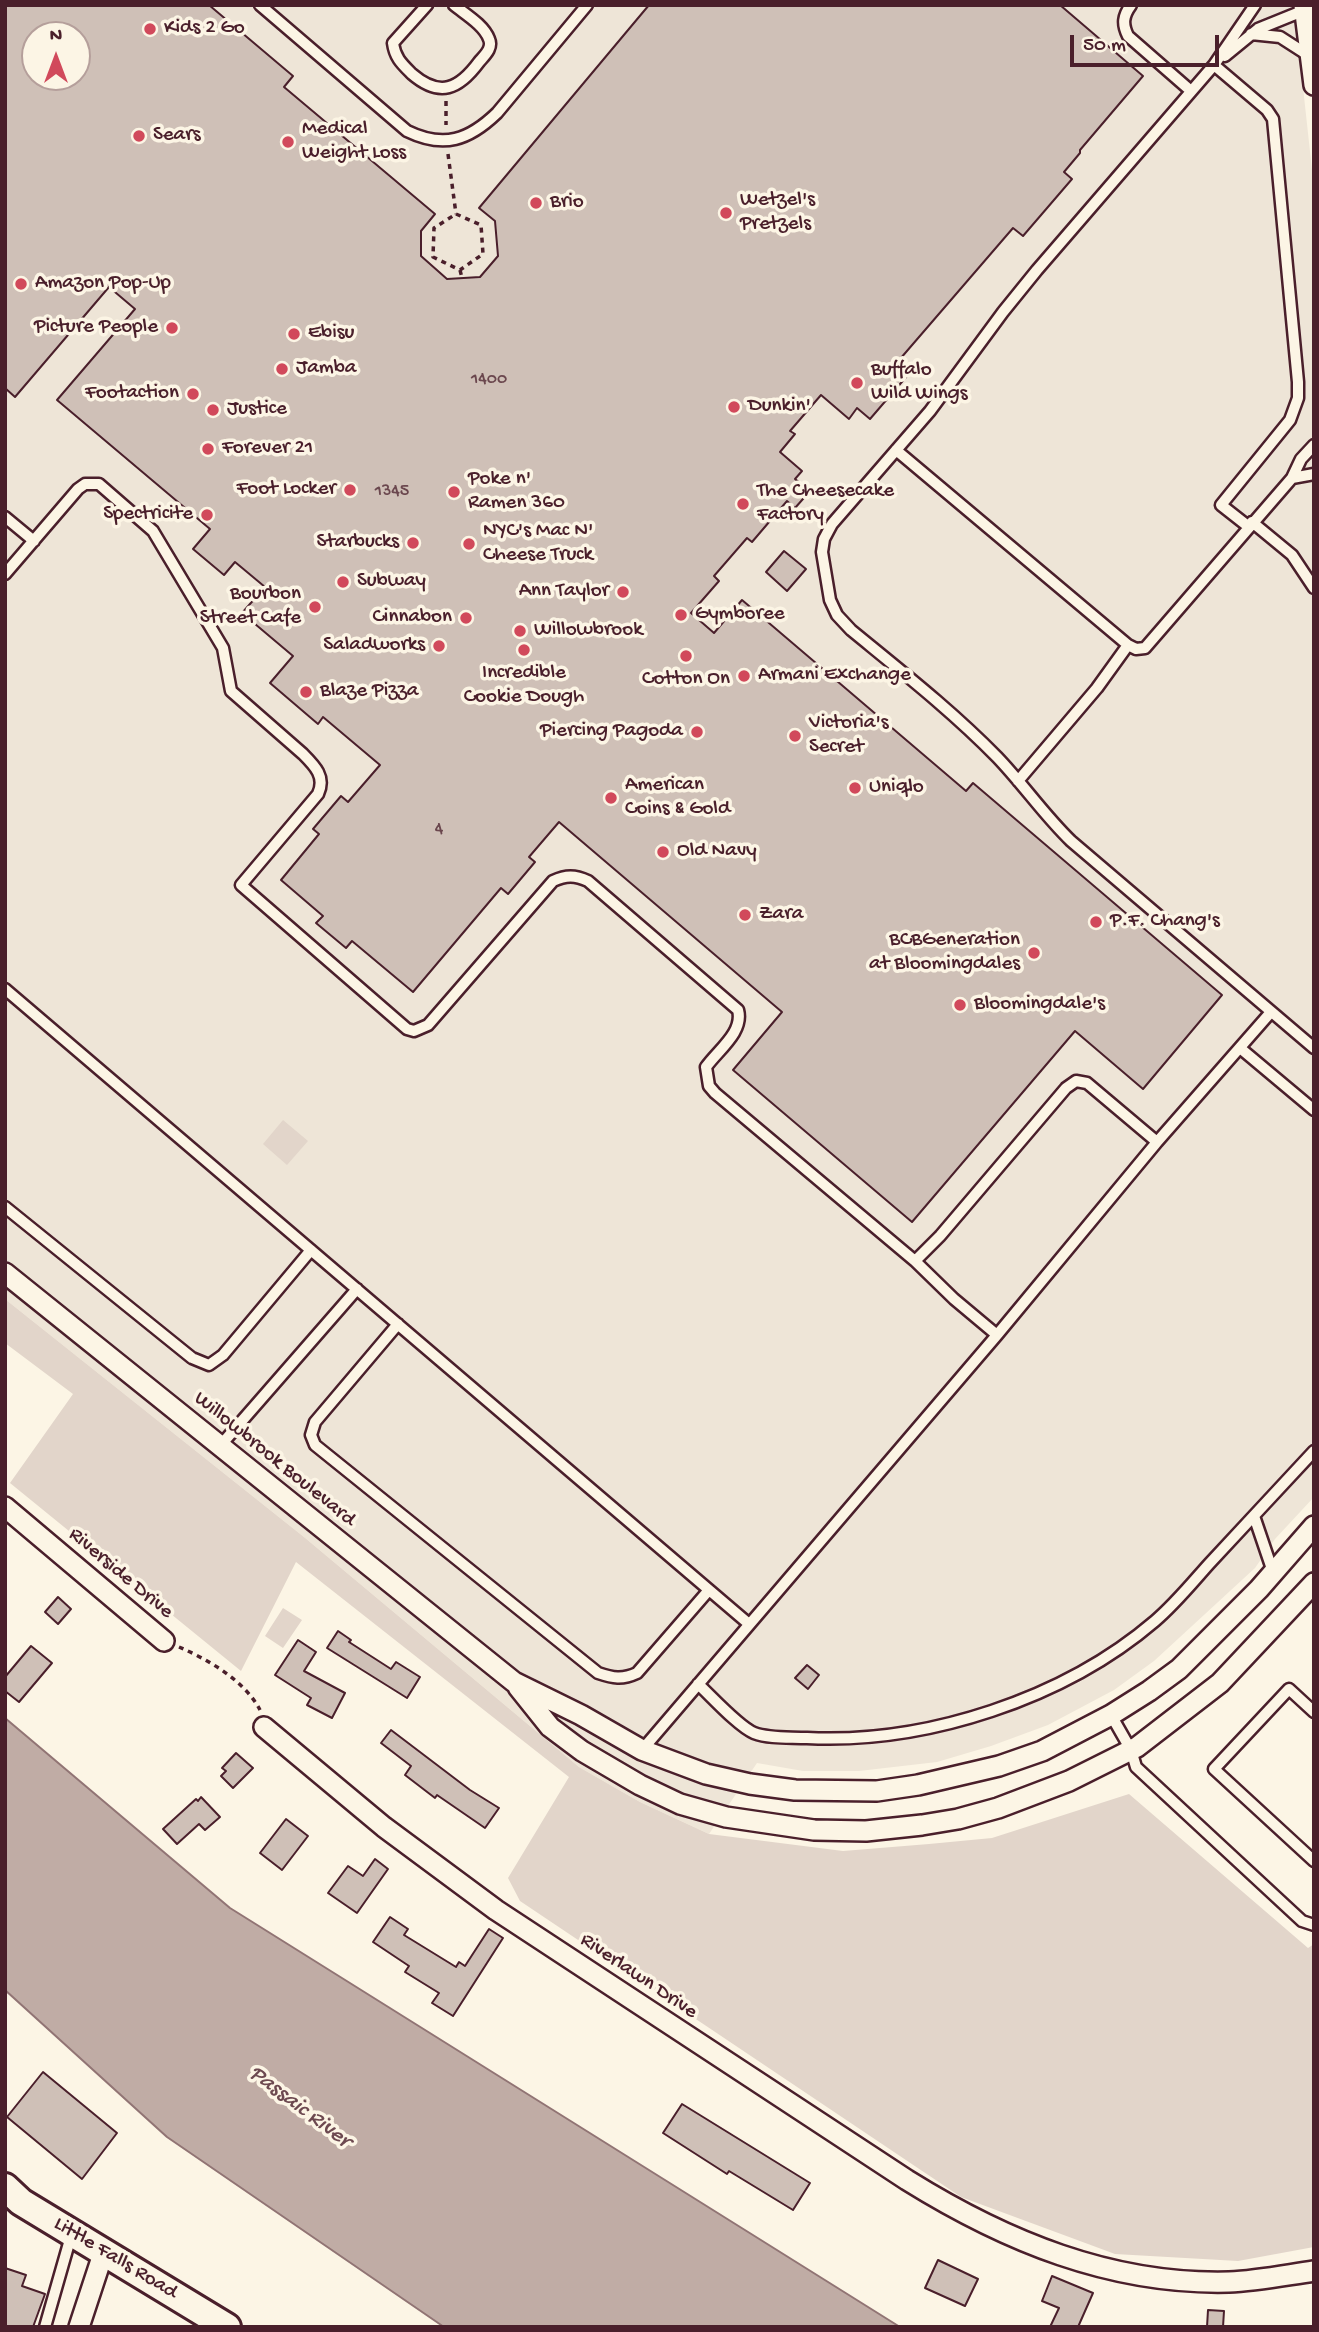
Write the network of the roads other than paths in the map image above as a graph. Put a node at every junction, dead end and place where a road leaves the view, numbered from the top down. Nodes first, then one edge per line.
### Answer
1 (260, 5) edge
2 (427, 5) edge
3 (454, 5) edge
4 (587, 5) edge
5 (1131, 5) edge
6 (1255, 5) edge
7 (1308, 7) edge
8 (1251, 34) junction
9 (1311, 57) junction
10 (1214, 65) junction
11 (1314, 85) edge
12 (1191, 91) junction
13 (1314, 445) edge
14 (896, 450) junction
15 (1314, 474) edge
16 (1292, 478) junction
17 (5, 517) edge
18 (1251, 524) junction
19 (34, 541) junction
20 (5, 574) edge
21 (1314, 588) edge
22 (1128, 645) junction
23 (1018, 781) junction
24 (5, 989) edge
25 (1271, 1012) junction
26 (1240, 1048) junction
27 (1314, 1048) edge
28 (1314, 1110) edge
29 (1157, 1142) junction
30 (5, 1207) edge
31 (311, 1250) junction
32 (915, 1261) junction
33 (5, 1273) edge
34 (357, 1289) junction
35 (398, 1324) junction
36 (997, 1335) junction
37 (220, 1446) junction
38 (1314, 1451) edge
39 (5, 1507) edge
40 (1254, 1516) junction
41 (1314, 1526) edge
42 (1273, 1572) junction
43 (1314, 1583) edge
44 (709, 1590) junction
45 (749, 1624) junction
46 (164, 1641) road end
47 (514, 1682) junction
48 (698, 1684) junction
49 (1314, 1712) edge
50 (1111, 1715) junction
51 (264, 1727) road end
52 (642, 1750) junction
53 (1131, 1750) junction
54 (1314, 1861) edge
55 (1314, 1925) edge
56 (5, 2187) edge
57 (72, 2232) junction
58 (104, 2251) junction
59 (1314, 2271) edge
60 (45, 2327) edge
61 (79, 2327) edge
62 (227, 2327) edge

1 - 4 lane
2 - 3 lane
5 - 12 lane
6 - 10 lane
7 - 8 lane
7 - 9 street
8 - 9 lane
8 - 10 lane
9 - 11 street
10 - 12 lane
10 - 18 lane
12 - 14 lane
13 - 16 lane
14 - 22 lane
14 - 23 lane
15 - 16 lane
16 - 18 lane
17 - 19 lane
18 - 21 lane
18 - 22 lane
19 - 20 lane
19 - 32 lane
22 - 23 lane
23 - 25 lane
24 - 31 lane
25 - 26 lane
25 - 27 lane
26 - 28 lane
26 - 29 lane
29 - 32 lane
29 - 36 lane
30 - 31 lane
31 - 34 lane
32 - 36 lane
33 - 37 street, Willowbrook Boulevard
34 - 35 lane
34 - 37 lane
35 - 44 lane
35 - 44 lane
36 - 45 lane
37 - 47 street, Willowbrook Boulevard
38 - 40 lane
39 - 46 street, Riverside Drive
40 - 42 lane
40 - 48 lane
41 - 42 street, Willowbrook Boulevard
42 - 50 street, Willowbrook Boulevard
43 - 53 street, Willowbrook Boulevard
44 - 45 lane
45 - 48 lane
47 - 52 street, Willowbrook Boulevard
47 - 53 street, Willowbrook Boulevard
48 - 52 lane
49 - 54 lane
50 - 52 street, Willowbrook Boulevard
50 - 53 lane
51 - 59 street, Riverlawn Drive
53 - 55 lane
56 - 57 street, Little Falls Road
57 - 58 street, Little Falls Road
57 - 60 lane
58 - 61 street
58 - 62 street, Little Falls Road

